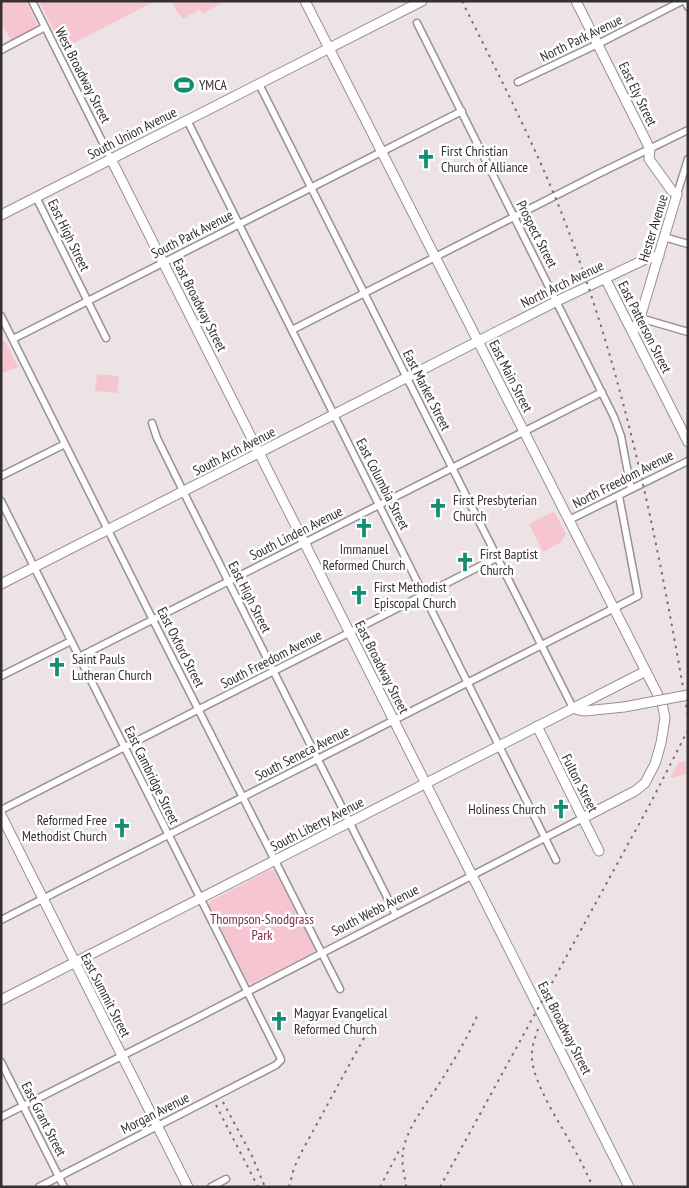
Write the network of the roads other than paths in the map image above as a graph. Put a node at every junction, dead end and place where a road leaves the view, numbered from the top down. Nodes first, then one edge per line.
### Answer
1 (32, 1) edge
2 (305, 1) edge
3 (422, 1) edge
4 (576, 1) edge
5 (683, 1) edge
6 (688, 7) edge
7 (417, 23) dead end
8 (45, 27) junction
9 (598, 44) junction
10 (329, 48) junction
11 (1, 50) edge
12 (518, 82) dead end
13 (259, 84) junction
14 (462, 112) junction
15 (187, 120) junction
16 (688, 130) edge
17 (650, 149) junction
18 (382, 152) junction
19 (111, 159) junction
20 (688, 159) edge
21 (311, 188) junction
22 (677, 194) junction
23 (36, 198) junction
24 (1, 215) edge
25 (515, 217) junction
26 (239, 224) junction
27 (664, 237) junction
28 (688, 244) edge
29 (659, 256) junction
30 (436, 257) junction
31 (163, 263) junction
32 (604, 278) junction
33 (364, 294) junction
34 (87, 301) junction
35 (557, 301) junction
36 (1, 316) edge
37 (640, 318) junction
38 (292, 330) junction
39 (688, 332) edge
40 (633, 333) junction
41 (106, 338) dead end
42 (13, 339) junction
43 (479, 342) junction
44 (407, 378) junction
45 (602, 392) junction
46 (334, 415) junction
47 (152, 423) dead end
48 (524, 431) junction
49 (688, 442) edge
50 (65, 444) junction
51 (259, 454) junction
52 (688, 461) edge
53 (452, 468) junction
54 (1, 476) edge
55 (631, 489) junction
56 (183, 492) junction
57 (619, 496) junction
58 (1, 501) edge
59 (379, 505) junction
60 (569, 520) junction
61 (108, 530) junction
62 (303, 543) junction
63 (498, 558) junction
64 (34, 567) junction
65 (228, 582) junction
66 (1, 584) edge
67 (424, 595) junction
68 (614, 608) junction
69 (153, 620) junction
70 (349, 633) junction
71 (71, 641) junction
72 (542, 645) junction
73 (79, 657) junction
74 (646, 671) junction
75 (274, 672) junction
76 (1, 676) edge
77 (468, 683) junction
78 (688, 695) edge
79 (573, 708) junction
80 (199, 710) junction
81 (665, 718) joint
82 (393, 720) junction
83 (537, 726) junction
84 (499, 746) junction
85 (125, 748) junction
86 (318, 759) junction
87 (425, 784) junction
88 (242, 797) junction
89 (1, 810) edge
90 (1, 815) edge
91 (583, 818) junction
92 (349, 823) junction
93 (168, 835) junction
94 (545, 838) junction
95 (599, 851) dead end
96 (556, 860) dead end
97 (275, 861) junction
98 (471, 876) junction
99 (42, 898) junction
100 (201, 899) junction
101 (396, 915) junction
102 (1, 920) edge
103 (321, 953) junction
104 (74, 963) junction
105 (340, 989) dead end
106 (247, 992) junction
107 (1, 1000) edge
108 (122, 1056) junction
109 (281, 1060) joint
110 (1, 1062) edge
111 (23, 1106) junction
112 (1, 1117) edge
113 (157, 1126) junction
114 (59, 1177) junction
115 (226, 1179) dead end
116 (40, 1187) edge
117 (64, 1187) edge
118 (188, 1187) edge
119 (211, 1187) edge
120 (629, 1187) edge

1 - 8 street, West Broadway Street
2 - 10 street, East Main Street
3 - 10 street, South Union Avenue
4 - 9 street, East Ely Street
5 - 6 street
5 - 9 street, North Park Avenue
7 - 14 street, Prospect Street
8 - 11 street
8 - 19 street, West Broadway Street
9 - 12 street, North Park Avenue
9 - 17 street, East Ely Street
10 - 13 street, South Union Avenue
10 - 18 street, East Main Street
13 - 15 street, South Union Avenue
13 - 21 street, East Market Street
14 - 18 street
14 - 25 street, Prospect Street
15 - 19 street, South Union Avenue
15 - 26 street, East Columbia Street
16 - 17 street
17 - 22 street, East Ely Street
17 - 25 street
18 - 21 street, South Park Avenue
18 - 30 street, East Main Street
19 - 23 street, South Union Avenue
19 - 31 street, East Broadway Street
20 - 22 street, Hester Avenue
21 - 26 street, South Park Avenue
21 - 33 street, East Market Street
22 - 27 street, Hester Avenue
23 - 24 street, South Union Avenue
23 - 34 street, East High Street
25 - 30 street
25 - 35 street, Prospect Street
26 - 31 street, South Park Avenue
26 - 38 street, East Columbia Street
27 - 28 street
27 - 29 street, Hester Avenue
29 - 32 street, North Arch Avenue
29 - 37 street, Hester Avenue
30 - 33 street
30 - 43 street, East Main Street
31 - 34 street, South Park Avenue
31 - 51 street, East Broadway Street
32 - 35 street, North Arch Avenue
32 - 40 street, East Patterson Street
33 - 38 street
33 - 44 street, East Market Street
34 - 41 street, East High Street
34 - 42 street, South Park Avenue
35 - 43 street, North Arch Avenue
35 - 45 street, Prospect Street
36 - 42 street, East Oxford Street
37 - 39 street
37 - 40 street, Hester Avenue
38 - 46 street, East Columbia Street
40 - 49 street, East Patterson Street
42 - 50 street, East Oxford Street
43 - 44 street, South Arch Avenue
43 - 48 street, East Main Street
44 - 46 street, South Arch Avenue
44 - 53 street, East Market Street
45 - 48 street, South Linden Avenue
45 - 55 street, Prospect Street
46 - 51 street, South Arch Avenue
46 - 59 street, East Columbia Street
47 - 56 street, East High Street
48 - 53 street, South Linden Avenue
48 - 60 street, East Main Street
50 - 54 street
50 - 61 street, East Oxford Street
51 - 56 street, South Arch Avenue
51 - 62 street, East Broadway Street
52 - 55 street, North Freedom Avenue
53 - 59 street, South Linden Avenue
53 - 63 street, East Market Street
55 - 57 street, North Freedom Avenue
56 - 61 street, South Arch Avenue
56 - 65 street, East High Street
57 - 60 street, North Freedom Avenue
57 - 68 street, South Seneca Avenue
58 - 64 street, East Cambridge Street
59 - 62 street, South Linden Avenue
59 - 67 street, East Columbia Street
60 - 68 street, East Main Street
61 - 64 street, South Arch Avenue
61 - 69 street, East Oxford Street
62 - 65 street, South Linden Avenue
62 - 70 street, East Broadway Street
63 - 67 street, South Freedom Avenue
63 - 72 street, East Market Street
64 - 66 street, South Arch Avenue
64 - 71 street, East Cambridge Street
65 - 69 street, South Linden Avenue
65 - 75 street, East High Street
67 - 70 street, South Freedom Avenue
67 - 77 street, East Columbia Street
68 - 72 street, South Seneca Avenue
68 - 74 street, East Main Street
69 - 73 street, South Linden Avenue
69 - 80 street, East Oxford Street
70 - 75 street, South Freedom Avenue
70 - 82 street, East Broadway Street
71 - 73 street, East Cambridge Street
71 - 76 street
72 - 77 street, South Seneca Avenue
72 - 79 street, East Market Street
73 - 85 street, East Cambridge Street
74 - 79 street, South Liberty Avenue
74 - 81 street, East Main Street
75 - 80 street, South Freedom Avenue
75 - 86 street, East High Street
77 - 82 street, South Seneca Avenue
77 - 84 street, East Columbia Street
78 - 79 street, bridge
79 - 83 street, South Liberty Avenue
80 - 85 street, South Freedom Avenue
80 - 88 street, East Oxford Street
81 - 91 street, South Webb Avenue
82 - 86 street, South Seneca Avenue
82 - 87 street, East Broadway Street
83 - 84 street, South Liberty Avenue
83 - 91 street, Fulton Street
84 - 87 street, South Liberty Avenue
84 - 94 street, East Columbia Street
85 - 89 street, South Freedom Avenue
85 - 93 street, East Cambridge Street
86 - 88 street, South Seneca Avenue
86 - 92 street, East High Street
87 - 92 street, South Liberty Avenue
87 - 98 street, East Broadway Street
88 - 93 street, South Seneca Avenue
88 - 97 street, East Oxford Street
90 - 99 street, East Summit Street
91 - 94 street, South Webb Avenue
91 - 95 street, Fulton Street
92 - 97 street, South Liberty Avenue
92 - 101 street, East High Street
93 - 99 street, South Seneca Avenue
93 - 100 street, East Cambridge Street
94 - 96 street, East Columbia Street
94 - 98 street, South Webb Avenue
97 - 100 street, South Liberty Avenue
97 - 103 street, East Oxford Street
98 - 101 street, South Webb Avenue
98 - 120 street, East Broadway Street
99 - 102 street, South Seneca Avenue
99 - 104 street, East Summit Street
100 - 104 street, South Liberty Avenue
100 - 106 street, East Cambridge Street
101 - 103 street, South Webb Avenue
103 - 105 street, East Oxford Street
103 - 106 street, South Webb Avenue
104 - 107 street, South Liberty Avenue
104 - 108 street, East Summit Street
106 - 108 street, South Webb Avenue
106 - 109 street, East Cambridge Street
108 - 111 street, South Webb Avenue
108 - 113 street, East Summit Street
109 - 113 street, Morgan Avenue
110 - 111 street, East Grant Street
111 - 112 street, South Webb Avenue
111 - 114 street, East Grant Street
113 - 114 street, Morgan Avenue
113 - 118 street, East Summit Street
114 - 116 street, Morgan Avenue
114 - 117 street, East Grant Street
115 - 119 street

